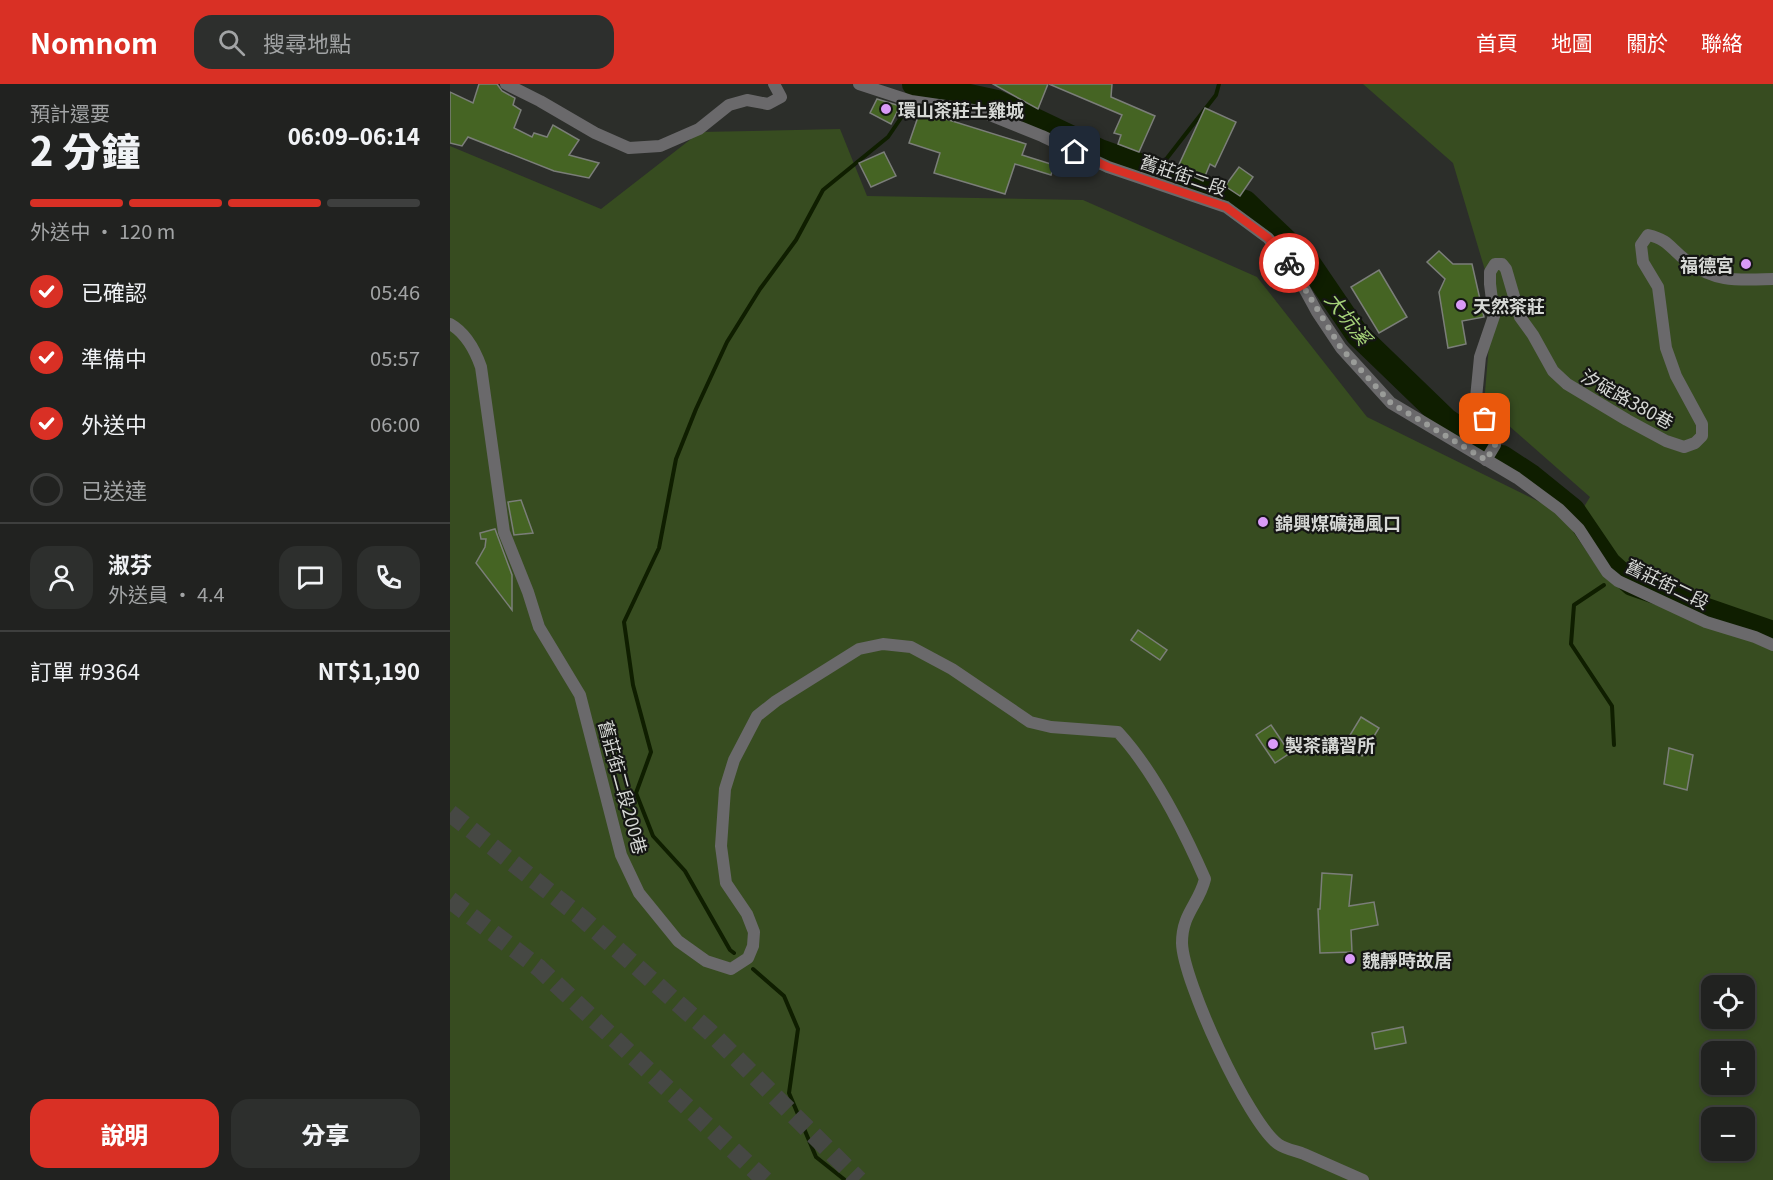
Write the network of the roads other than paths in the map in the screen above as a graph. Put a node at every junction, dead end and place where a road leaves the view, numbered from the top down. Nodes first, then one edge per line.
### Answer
1 (506, 84) edge
2 (774, 84) edge
3 (859, 84) edge
4 (1773, 279) edge
5 (450, 324) edge
6 (1486, 460) junction
7 (1773, 645) edge
8 (1363, 1180) edge

1 - 2 street
3 - 6 street, 舊莊街二段
4 - 6 street, 汐碇路380巷
5 - 8 street, 舊莊街二段200巷
6 - 7 street, 舊莊街二段

